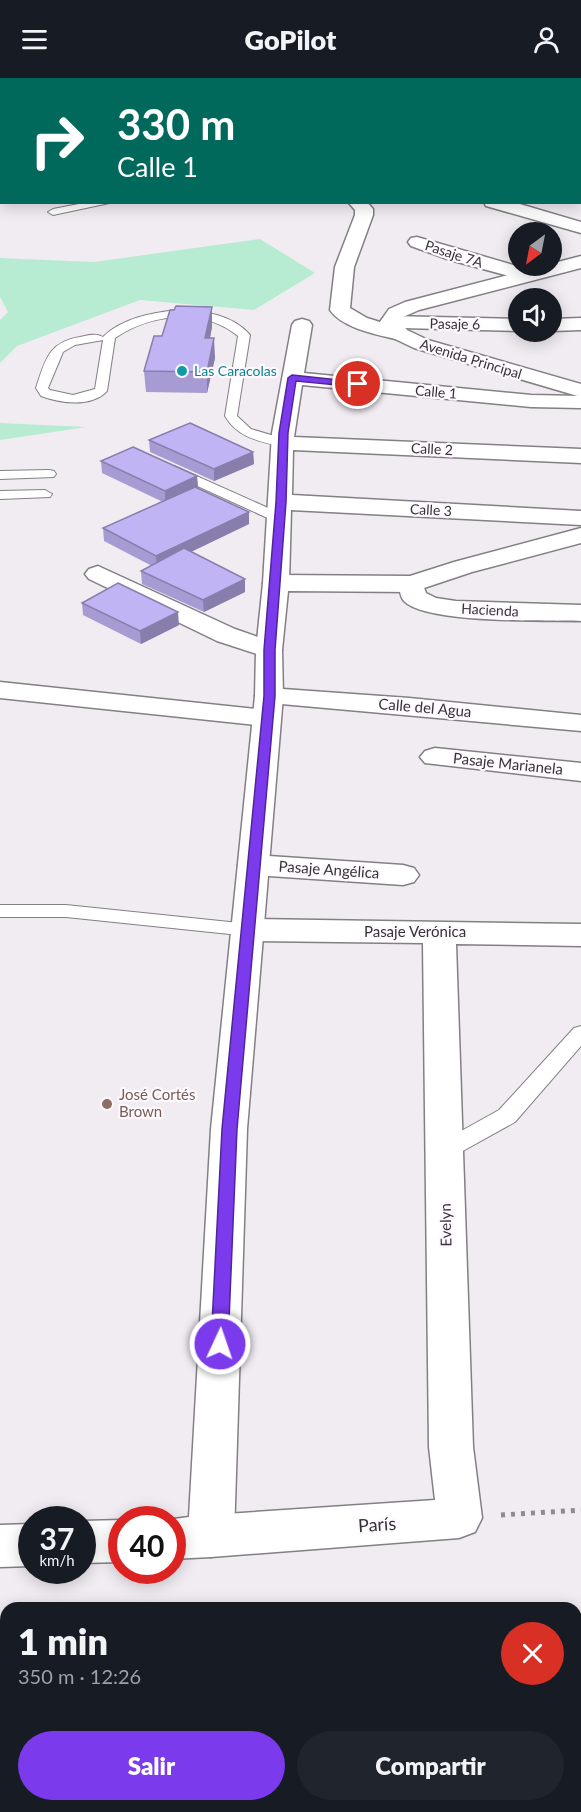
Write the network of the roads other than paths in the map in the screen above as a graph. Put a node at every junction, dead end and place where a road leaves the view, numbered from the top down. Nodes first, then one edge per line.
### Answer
1 (98, 204) edge
2 (358, 204) edge
3 (499, 204) edge
4 (53, 212) dead end
5 (581, 228) edge
6 (417, 242) dead end
7 (581, 261) edge
8 (562, 266) edge
9 (508, 270) edge
10 (523, 276) edge
11 (562, 324) edge
12 (581, 324) edge
13 (302, 325) dead end
14 (508, 325) edge
15 (395, 328) junction
16 (98, 338) dead end
17 (292, 378) junction
18 (581, 391) edge
19 (581, 402) edge
20 (284, 443) junction
21 (581, 456) edge
22 (162, 465) edge
23 (49, 474) dead end
24 (0, 475) edge
25 (45, 494) dead end
26 (0, 495) edge
27 (280, 510) junction
28 (581, 518) edge
29 (581, 535) edge
30 (99, 574) dead end
31 (276, 583) junction
32 (412, 584) junction
33 (581, 613) edge
34 (269, 650) junction
35 (0, 690) edge
36 (268, 707) junction
37 (580, 720) edge
38 (435, 757) dead end
39 (581, 772) edge
40 (254, 865) junction
41 (404, 875) dead end
42 (0, 911) edge
43 (249, 930) junction
44 (439, 932) junction
45 (581, 935) edge
46 (581, 1034) edge
47 (444, 1151) junction
48 (459, 1518) joint
49 (192, 1537) edge
50 (18, 1545) edge
51 (0, 1546) edge

1 - 4 lane
2 - 15 street
3 - 5 street
6 - 9 street, Pasaje 7A
7 - 8 street
10 - 15 street
11 - 12 street
13 - 17 street
14 - 15 street, Pasaje 6
15 - 18 street, Avenida Principal
16 - 20 lane
17 - 19 street, Calle 1
17 - 20 street
20 - 21 street, Calle 2
20 - 27 street
22 - 27 lane
23 - 24 lane
25 - 26 lane
27 - 28 street, Calle 3
27 - 31 street
29 - 32 street
30 - 34 street
31 - 32 street
31 - 34 street
32 - 33 street, Hacienda
34 - 36 street
35 - 36 street, Calle del Agua
36 - 37 street, Calle del Agua
36 - 40 street
38 - 39 street, Pasaje Marianela
40 - 41 street, Pasaje Angélica
40 - 43 street
42 - 43 lane
43 - 44 street, Pasaje Verónica
43 - 49 street
44 - 45 street, Pasaje Verónica
44 - 47 street, Evelyn
46 - 47 lane
47 - 48 street, Evelyn
48 - 49 street, París
50 - 51 street

